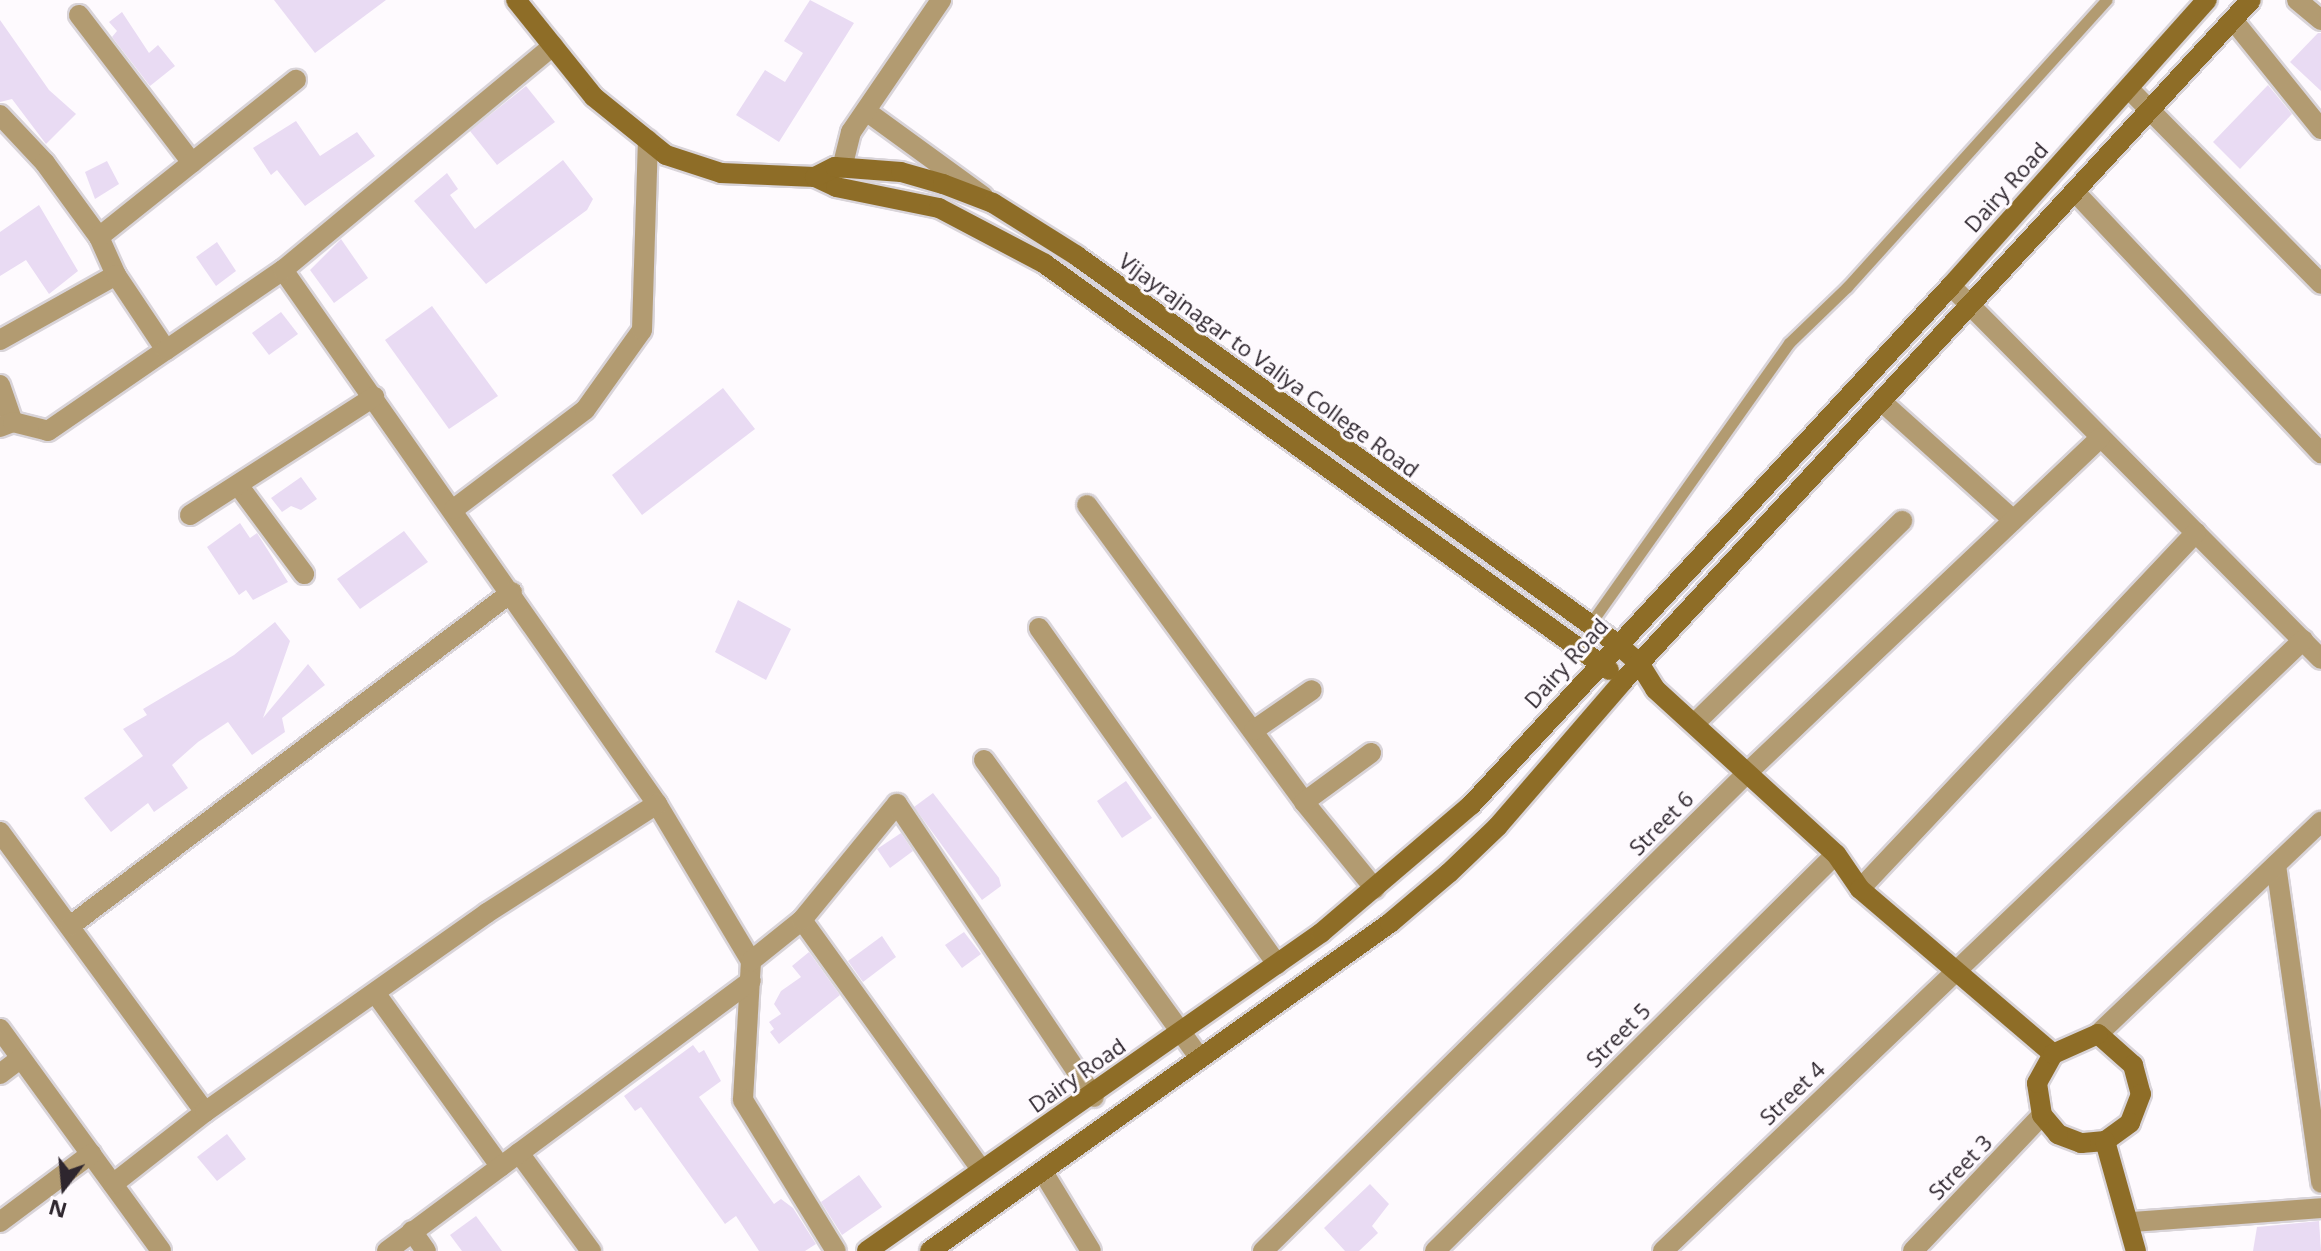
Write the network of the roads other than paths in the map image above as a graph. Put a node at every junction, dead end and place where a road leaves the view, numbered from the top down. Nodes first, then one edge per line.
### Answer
1 (516, 0) edge
2 (941, 0) edge
3 (2106, 0) edge
4 (2207, 0) edge
5 (2251, 0) edge
6 (2297, 0) edge
7 (79, 15) dead end
8 (2233, 20) junction
9 (2321, 20) edge
10 (553, 46) junction
11 (296, 80) dead end
12 (2130, 90) junction
13 (2151, 110) junction
14 (866, 111) junction
15 (0, 115) edge
16 (2321, 129) edge
17 (648, 140) junction
18 (192, 163) junction
19 (842, 168) junction
20 (815, 177) junction
21 (2075, 192) junction
22 (993, 203) junction
23 (99, 237) junction
24 (283, 270) junction
25 (116, 275) junction
26 (2321, 284) edge
27 (1951, 286) junction
28 (1969, 307) junction
29 (0, 340) edge
30 (166, 350) junction
31 (0, 385) edge
32 (374, 397) junction
33 (1881, 401) junction
34 (6, 425) edge
35 (2100, 438) junction
36 (2321, 453) edge
37 (238, 485) junction
38 (1087, 505) dead end
39 (454, 509) junction
40 (190, 515) dead end
41 (2013, 520) junction
42 (1902, 521) dead end
43 (2196, 533) junction
44 (304, 574) dead end
45 (512, 592) junction
46 (1590, 624) junction
47 (1039, 628) dead end
48 (2303, 640) junction
49 (1616, 643) junction
50 (2321, 659) edge
51 (1599, 662) junction
52 (1639, 663) junction
53 (1623, 681) junction
54 (1655, 689) junction
55 (1312, 690) dead end
56 (1694, 724) junction
57 (1254, 730) junction
58 (1371, 753) dead end
59 (984, 760) dead end
60 (1748, 772) junction
61 (1304, 802) junction
62 (657, 804) junction
63 (2321, 822) edge
64 (0, 832) edge
65 (1836, 854) junction
66 (2276, 865) junction
67 (1375, 889) junction
68 (1860, 889) junction
69 (802, 920) junction
70 (70, 926) junction
71 (1277, 964) junction
72 (1954, 969) junction
73 (751, 971) junction
74 (376, 994) junction
75 (0, 1029) edge
76 (1179, 1032) junction
77 (2098, 1034) junction
78 (2053, 1054) junction
79 (21, 1058) junction
80 (1200, 1058) junction
81 (0, 1074) edge
82 (1094, 1097) junction
83 (205, 1112) junction
84 (2042, 1115) junction
85 (2105, 1141) junction
86 (519, 1153) junction
87 (91, 1154) junction
88 (501, 1167) junction
89 (981, 1169) junction
90 (1043, 1172) junction
91 (2321, 1183) edge
92 (113, 1184) junction
93 (2321, 1208) edge
94 (0, 1222) edge
95 (2132, 1222) junction
96 (412, 1231) junction
97 (150, 1247) edge
98 (876, 1248) edge
99 (387, 1251) edge
100 (426, 1251) edge
101 (591, 1251) edge
102 (836, 1251) edge
103 (930, 1251) edge
104 (1091, 1251) edge
105 (1263, 1251) edge
106 (1435, 1251) edge
107 (1663, 1251) edge
108 (1913, 1251) edge
109 (2136, 1251) edge

1 - 10 main road, Vijayrajnagar to Valiya College Road
2 - 14 street
3 - 46 lane
4 - 12 main road, Dairy Road
5 - 8 main road
6 - 9 street
7 - 18 street
8 - 13 main road
8 - 16 street
10 - 17 main road, Vijayrajnagar to Valiya College Road
10 - 24 street
11 - 18 street
12 - 13 street
12 - 27 main road, Dairy Road
13 - 21 main road
13 - 26 street
14 - 19 street
14 - 22 street
15 - 23 street
17 - 20 main road, Vijayrajnagar to Valiya College Road
17 - 39 street
18 - 23 street
19 - 20 main road, Vijayrajnagar to Valiya College Road
19 - 22 main road, Vijayrajnagar to Valiya College Road
20 - 51 main road, Vijayrajnagar to Valiya College Road
21 - 28 main road
21 - 36 street
22 - 46 main road, Vijayrajnagar to Valiya College Road
23 - 25 street
24 - 30 street
24 - 32 street
25 - 29 street
25 - 30 street
27 - 28 street
27 - 49 main road, Dairy Road
28 - 33 main road
28 - 35 street
30 - 34 street
31 - 34 street
32 - 37 street
32 - 39 street
33 - 41 street
33 - 52 main road
35 - 41 street, Street 6
35 - 43 street
37 - 40 street
37 - 44 street
38 - 57 street
39 - 45 street
41 - 60 street, Street 6
42 - 56 street
43 - 48 street
43 - 68 street
45 - 62 street
45 - 70 street
46 - 49 main road, Vijayrajnagar to Valiya College Road
47 - 71 street
48 - 50 street
48 - 72 street, Street 4
49 - 51 main road, Dairy Road
49 - 52 main road, Vijayrajnagar to Valiya College Road
51 - 53 main road, Vijayrajnagar to Valiya College Road
51 - 67 main road, Dairy Road
52 - 53 main road
52 - 54 main road, Vijayrajnagar to Valiya College Road
53 - 54 main road, Vijayrajnagar to Valiya College Road
53 - 80 main road
54 - 56 main road, Vijayrajnagar to Valiya College Road
55 - 57 street
56 - 60 main road, Vijayrajnagar to Valiya College Road
57 - 61 street
58 - 61 street
59 - 76 street
60 - 65 main road, Vijayrajnagar to Valiya College Road
60 - 105 street, Street 6
61 - 67 street
62 - 73 street
62 - 74 street
63 - 66 street
64 - 70 street
65 - 68 main road, Vijayrajnagar to Valiya College Road
65 - 106 street, Street 5
66 - 77 street
66 - 91 street
67 - 71 main road, Dairy Road
68 - 72 main road, Vijayrajnagar to Valiya College Road
69 - 73 street
69 - 82 street
69 - 89 street
70 - 83 street
71 - 76 main road, Dairy Road
72 - 78 main road, Vijayrajnagar to Valiya College Road
72 - 107 street, Street 4
73 - 86 street
73 - 102 street
74 - 83 street
74 - 88 street
75 - 79 street
76 - 80 street
76 - 82 main road, Dairy Road
77 - 78 main road
77 - 85 main road
78 - 84 main road
79 - 81 street
79 - 87 street
80 - 90 main road
82 - 89 main road, Dairy Road
83 - 92 street
84 - 85 main road
84 - 108 street, Street 3
85 - 95 main road
86 - 88 street
86 - 101 street
87 - 92 street
87 - 94 street
88 - 96 street
89 - 98 main road, Dairy Road
90 - 103 main road
90 - 104 street
92 - 97 street
93 - 95 street
95 - 109 main road
96 - 99 street
96 - 100 street

